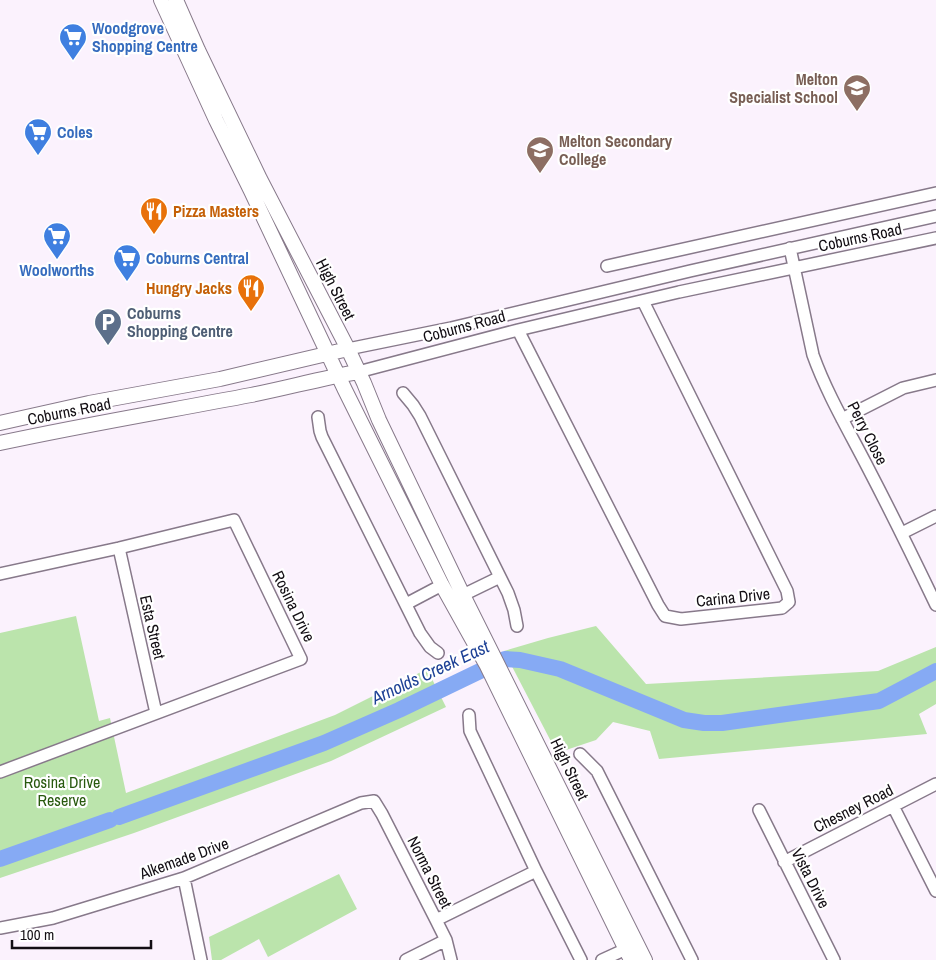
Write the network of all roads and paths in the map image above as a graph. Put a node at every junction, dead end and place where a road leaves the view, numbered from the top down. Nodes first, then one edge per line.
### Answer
1 (161, 0) edge
2 (176, 0) edge
3 (935, 194) edge
4 (936, 216) edge
5 (936, 238) edge
6 (790, 248) junction
7 (700, 257) junction
8 (607, 266) dead end
9 (794, 269) junction
10 (643, 301) junction
11 (518, 330) junction
12 (348, 349) junction
13 (328, 354) junction
14 (358, 372) junction
15 (338, 375) junction
16 (936, 380) edge
17 (403, 393) dead end
18 (29, 416) junction
19 (318, 417) dead end
20 (842, 419) junction
21 (0, 423) edge
22 (31, 436) junction
23 (0, 443) edge
24 (936, 516) edge
25 (902, 533) junction
26 (119, 548) junction
27 (0, 574) edge
28 (500, 577) junction
29 (455, 578) junction
30 (442, 585) junction
31 (463, 595) junction
32 (450, 601) junction
33 (406, 604) junction
34 (936, 605) edge
35 (517, 626) dead end
36 (438, 653) dead end
37 (490, 661) junction
38 (156, 713) junction
39 (469, 715) dead end
40 (580, 754) dead end
41 (0, 772) edge
42 (936, 784) edge
43 (374, 801) joint
44 (893, 806) junction
45 (759, 810) dead end
46 (784, 862) junction
47 (536, 871) junction
48 (184, 878) junction
49 (936, 891) edge
50 (436, 920) junction
51 (0, 928) edge
52 (446, 940) junction
53 (631, 950) edge
54 (201, 960) edge
55 (406, 960) edge
56 (451, 960) edge
57 (581, 960) edge
58 (602, 960) edge
59 (645, 960) edge
60 (692, 960) edge
61 (834, 960) edge

1 - 13 main road, High Street
2 - 12 main road, High Street
3 - 7 street, Coburns Road
4 - 6 street, Coburns Road
5 - 9 street, Coburns Road
6 - 7 street, Coburns Road
6 - 9 street, Perry Close
7 - 8 street, Coburns Road
7 - 12 street, Coburns Road
9 - 10 street, Coburns Road
9 - 20 street, Perry Close
10 - 11 street, Coburns Road
10 - 11 street, Carina Drive
11 - 14 street, Coburns Road
12 - 13 main road, Coburns Road
12 - 14 main road, High Street
13 - 15 main road, High Street
13 - 18 main road, Coburns Road
14 - 15 main road, Coburns Road
14 - 29 main road, High Street
15 - 22 main road, Coburns Road
15 - 30 main road, High Street
16 - 20 street
17 - 28 street
18 - 21 main road, Coburns Road
18 - 22 main road
19 - 33 street
20 - 25 street, Perry Close
22 - 23 main road, Coburns Road
24 - 25 street
25 - 34 street, Perry Close
26 - 27 street, Rosina Drive
26 - 38 street, Esta Street
26 - 38 street, Rosina Drive
28 - 31 street
28 - 35 street
29 - 30 main road
29 - 31 main road, High Street
30 - 32 main road, High Street
30 - 33 street
31 - 32 main road
31 - 37 main road, High Street
32 - 37 main road, High Street
33 - 36 street
37 - 53 main road, High Street
38 - 41 street, Rosina Drive
39 - 47 street
40 - 60 street, High Street
42 - 44 street, Chesney Road
43 - 48 street, Alkemade Drive
43 - 50 street, Norma Street
44 - 46 street, Chesney Road
44 - 49 street
45 - 46 street, Vista Drive
46 - 61 street, Vista Drive
47 - 50 street
47 - 57 street
48 - 51 street, Alkemade Drive
48 - 54 street
50 - 52 street, Norma Street
52 - 55 street
52 - 56 street, Norma Street
53 - 58 street
53 - 59 main road, High Street

